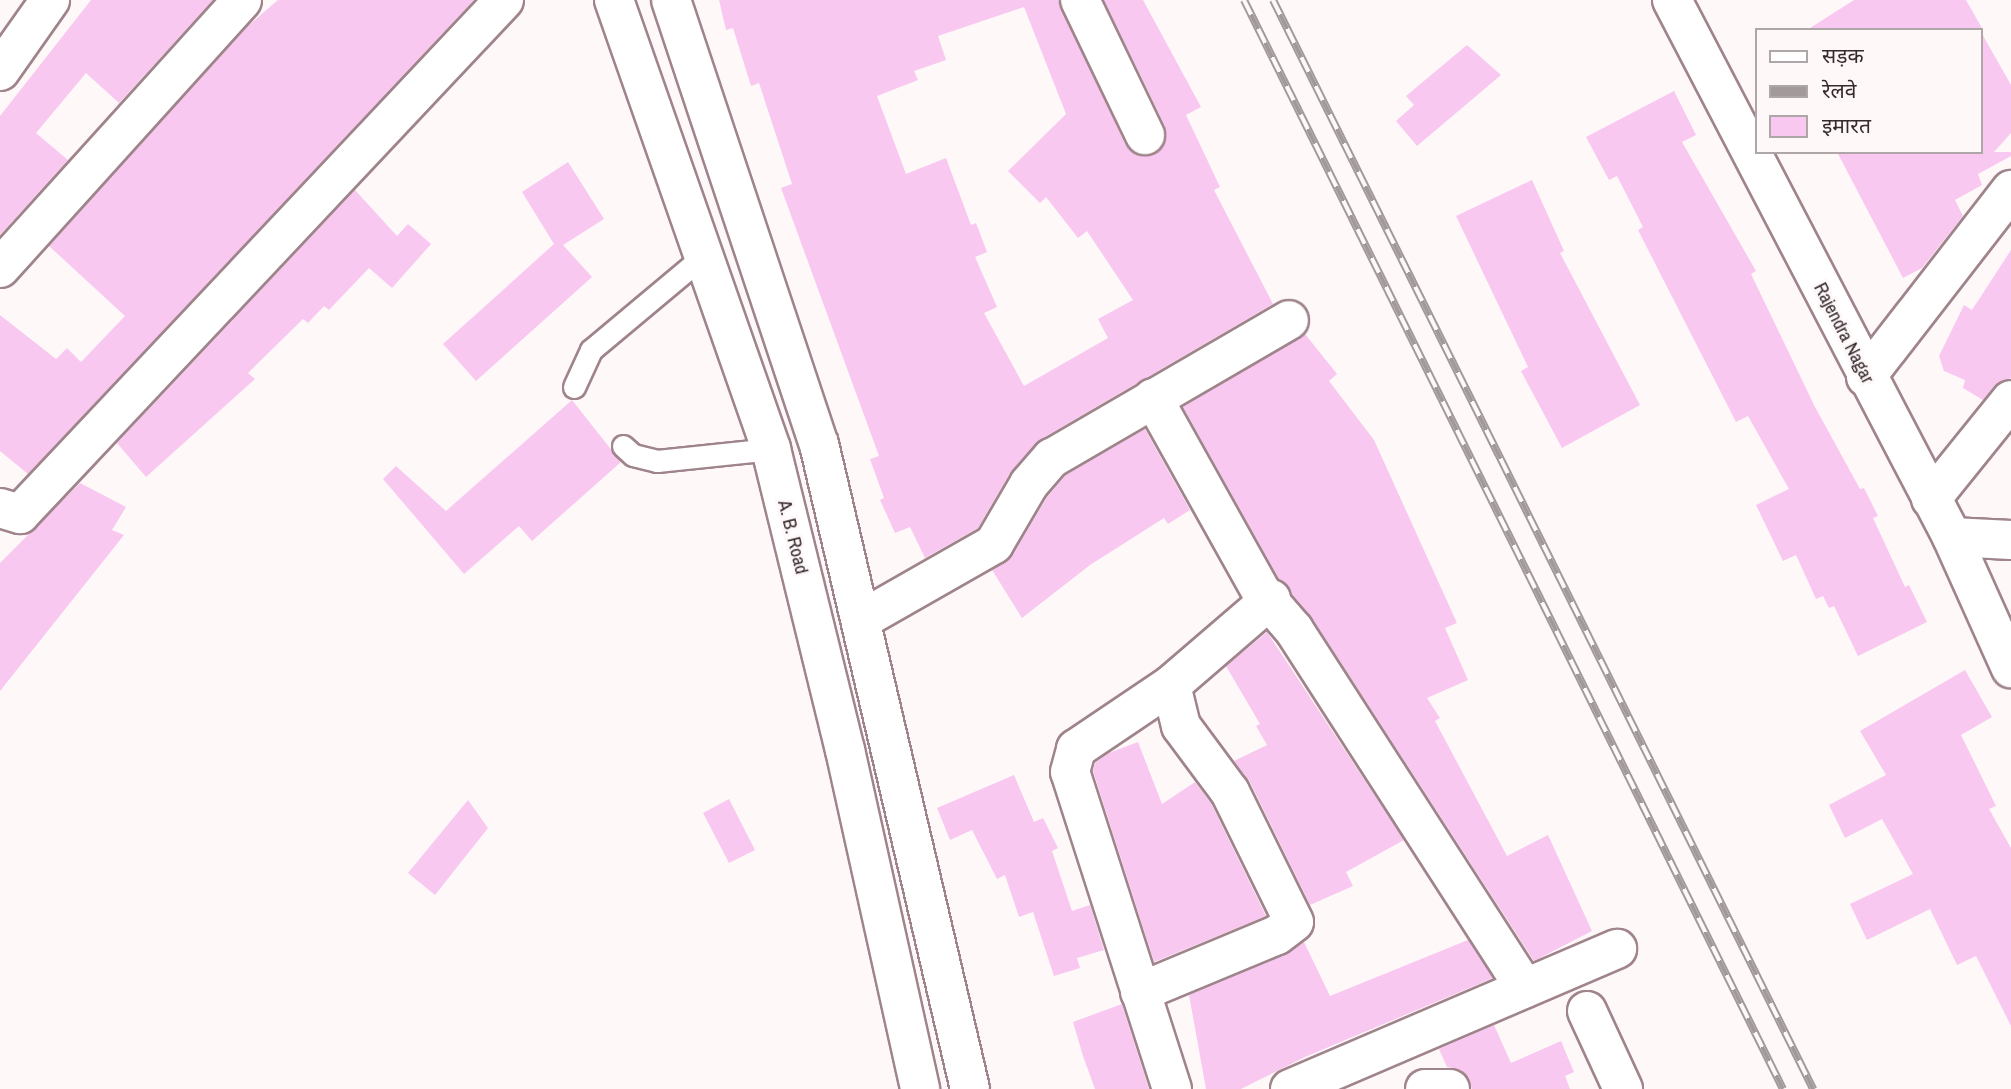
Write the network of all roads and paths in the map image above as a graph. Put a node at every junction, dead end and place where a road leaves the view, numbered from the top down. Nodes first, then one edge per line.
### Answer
1 (50, 0) edge
2 (242, 0) edge
3 (504, 0) edge
4 (614, 0) edge
5 (671, 0) edge
6 (1080, 0) edge
7 (1672, 0) edge
8 (0, 71) edge
9 (1145, 135) dead end
10 (2011, 191) edge
11 (706, 254) junction
12 (0, 268) edge
13 (1289, 320) dead end
14 (1866, 377) junction
15 (574, 387) dead end
16 (1153, 398) junction
17 (2011, 400) edge
18 (622, 446) dead end
19 (771, 449) junction
20 (1931, 499) junction
21 (7, 521) edge
22 (1952, 537) junction
23 (2011, 540) edge
24 (1271, 599) junction
25 (861, 620) junction
26 (2011, 668) edge
27 (1171, 685) junction
28 (1617, 949) dead end
29 (1525, 988) junction
30 (1140, 992) junction
31 (1587, 1011) dead end
32 (915, 1087) edge
33 (970, 1089) edge
34 (1172, 1089) edge
35 (1290, 1089) edge
36 (1425, 1089) edge
37 (1450, 1089) edge
38 (1623, 1089) edge

1 - 8 street
2 - 12 street
3 - 21 street
4 - 11 street, A. B. Road
5 - 25 street
6 - 9 street
7 - 14 street, Rajendra Nagar
10 - 14 street
11 - 15 lane
11 - 19 street, A. B. Road
13 - 16 street
14 - 20 street, Rajendra Nagar
16 - 24 street
16 - 25 street
17 - 20 street
18 - 19 lane
19 - 32 street, A. B. Road
20 - 22 street, Rajendra Nagar
22 - 23 street
22 - 26 street, Rajendra Nagar
24 - 27 street
24 - 29 street
25 - 33 street
27 - 30 street
27 - 30 street
28 - 29 street
29 - 35 street
30 - 34 street
31 - 38 street
36 - 37 street

